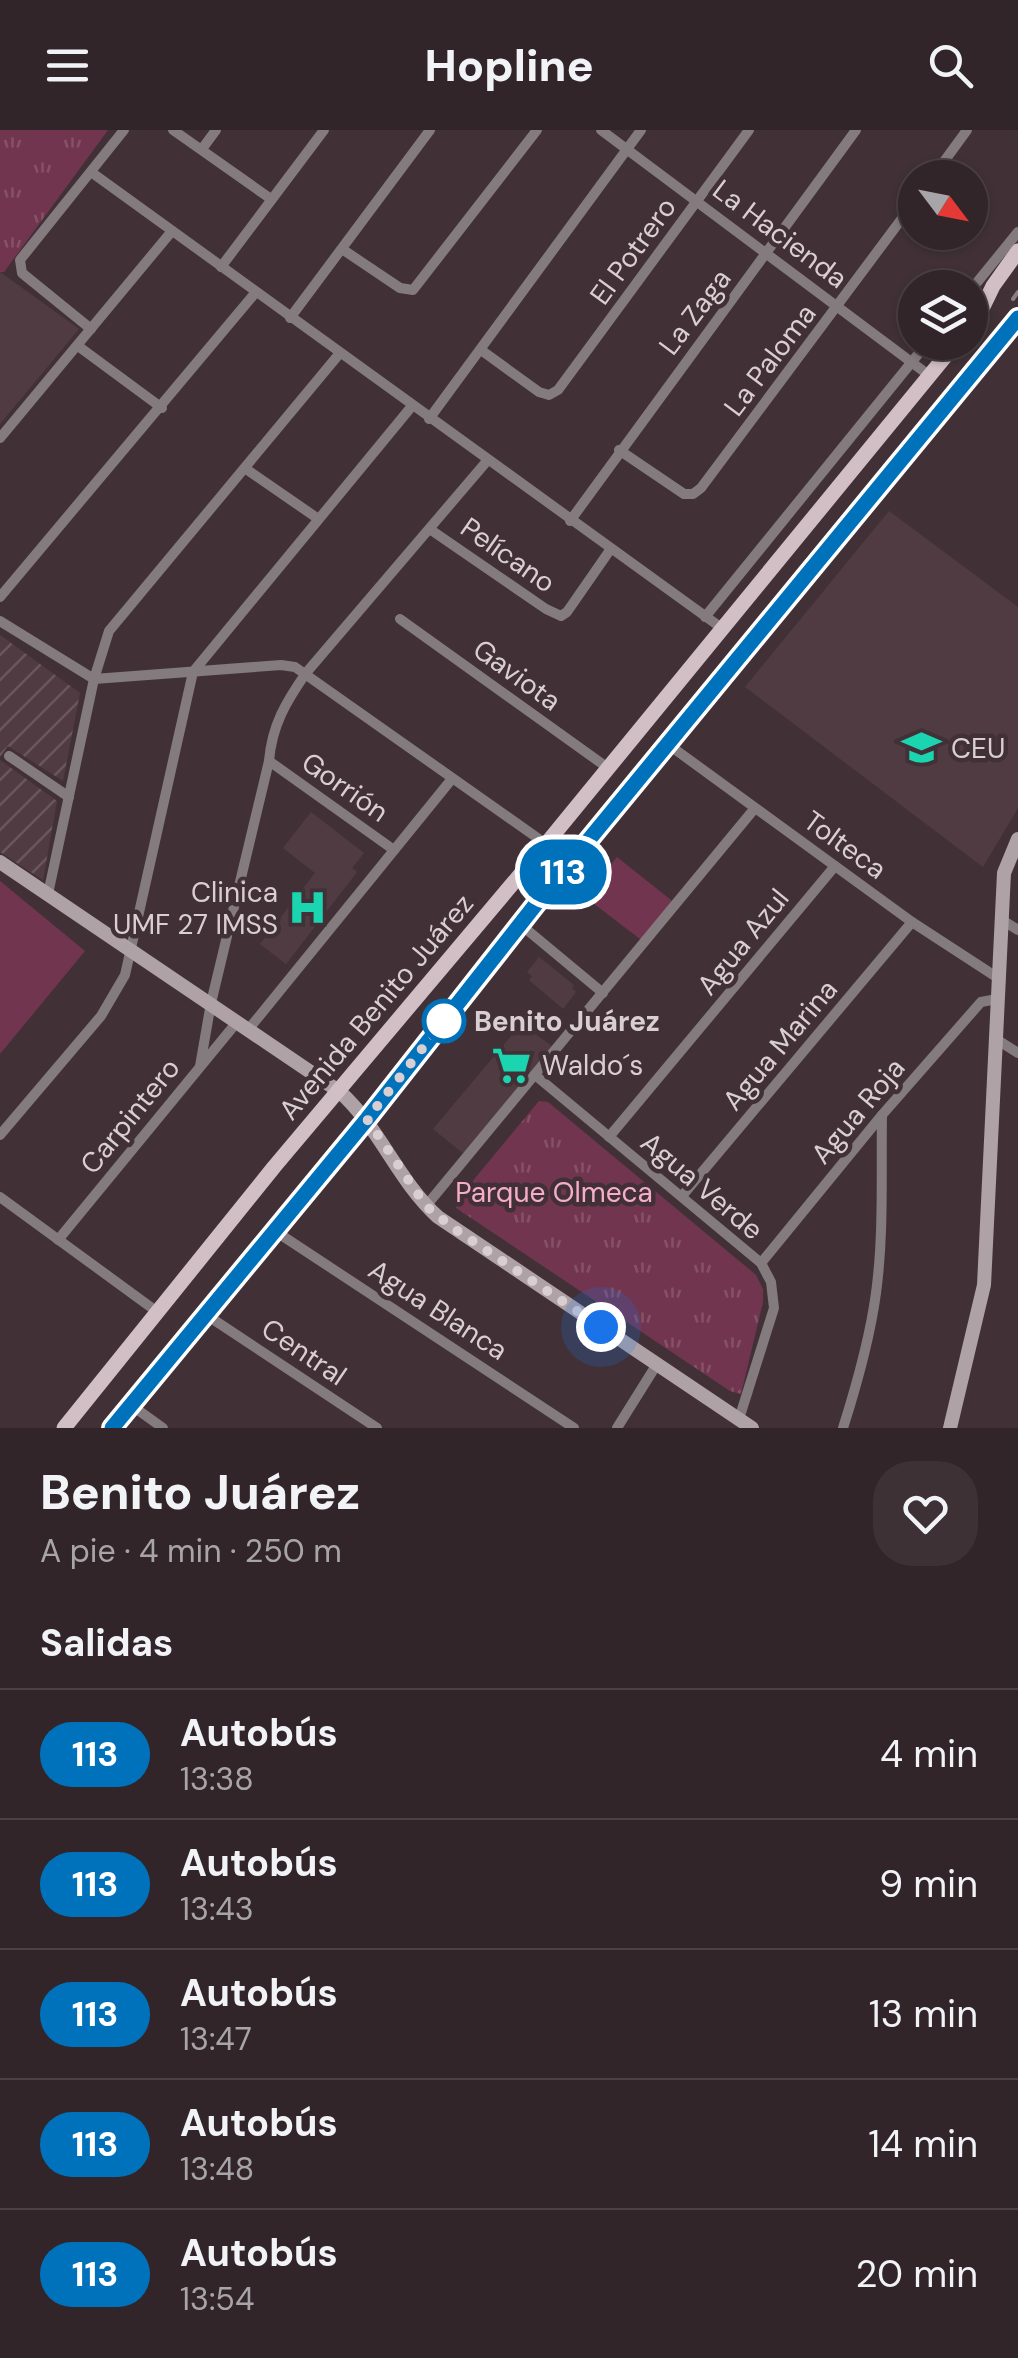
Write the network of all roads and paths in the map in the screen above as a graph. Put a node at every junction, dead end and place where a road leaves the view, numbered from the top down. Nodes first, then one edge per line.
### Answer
1 (124, 130) edge
2 (174, 130) edge
3 (216, 130) edge
4 (324, 130) edge
5 (430, 130) edge
6 (537, 130) edge
7 (600, 130) edge
8 (642, 130) edge
9 (749, 130) edge
10 (856, 130) edge
11 (967, 130) edge
12 (202, 149) junction
13 (627, 150) junction
14 (945, 160) edge
15 (91, 172) junction
16 (271, 200) junction
17 (697, 200) junction
18 (898, 224) edge
19 (172, 231) junction
20 (1018, 232) edge
21 (342, 249) junction
22 (1018, 251) edge
23 (768, 252) junction
24 (221, 267) junction
25 (1018, 268) edge
26 (987, 270) edge
27 (256, 292) junction
28 (988, 297) edge
29 (988, 305) edge
30 (839, 306) junction
31 (290, 318) junction
32 (1017, 319) edge
33 (91, 329) junction
34 (78, 346) junction
35 (481, 350) junction
36 (340, 353) junction
37 (943, 360) edge
38 (912, 362) junction
39 (930, 376) junction
40 (412, 406) junction
41 (162, 408) junction
42 (430, 419) junction
43 (0, 438) edge
44 (619, 450) junction
45 (487, 461) junction
46 (246, 469) junction
47 (317, 518) junction
48 (570, 521) junction
49 (431, 530) junction
50 (610, 550) junction
51 (0, 597) edge
52 (705, 616) junction
53 (400, 619) dead end
54 (0, 622) edge
55 (722, 629) junction
56 (193, 672) junction
57 (306, 674) junction
58 (94, 679) junction
59 (669, 745) junction
60 (9, 756) dead end
61 (269, 761) junction
62 (608, 768) junction
63 (452, 780) junction
64 (68, 796) junction
65 (755, 808) junction
66 (1018, 840) edge
67 (546, 844) junction
68 (394, 850) junction
69 (0, 862) edge
70 (835, 866) junction
71 (48, 894) junction
72 (1002, 920) junction
73 (912, 922) junction
74 (520, 924) junction
75 (1018, 930) edge
76 (132, 949) junction
77 (998, 978) junction
78 (604, 993) junction
79 (997, 999) junction
80 (211, 1003) junction
81 (242, 1026) junction
82 (996, 1039) junction
83 (1018, 1053) edge
84 (200, 1066) junction
85 (535, 1076) junction
86 (340, 1092) junction
87 (882, 1115) junction
88 (367, 1119) junction
89 (0, 1135) edge
90 (609, 1138) junction
91 (682, 1196) junction
92 (0, 1197) edge
93 (426, 1206) junction
94 (276, 1231) junction
95 (58, 1240) junction
96 (761, 1264) junction
97 (156, 1312) junction
98 (205, 1314) junction
99 (656, 1364) junction
100 (130, 1405) junction
101 (746, 1424) edge
102 (64, 1428) edge
103 (112, 1428) edge
104 (163, 1428) edge
105 (377, 1428) edge
106 (574, 1428) edge
107 (616, 1428) edge
108 (843, 1428) edge
109 (950, 1428) edge

1 - 15 street
2 - 12 street
3 - 12 street
4 - 16 street
5 - 21 street
6 - 21 street
7 - 13 street, La Hacienda
8 - 13 street
9 - 17 street, El Potrero
10 - 23 street, La Zaga
11 - 14 street
12 - 16 street
13 - 17 street, La Hacienda
13 - 35 street
15 - 19 street
15 - 33 street
16 - 24 street
17 - 23 street, La Hacienda
17 - 35 street, El Potrero
18 - 30 street, La Paloma
19 - 24 street
19 - 33 street
20 - 26 street
21 - 31 street
22 - 28 main road
23 - 30 street, La Hacienda
23 - 44 street, La Zaga
24 - 27 street
25 - 29 main road
27 - 31 street
27 - 41 street
30 - 38 street, La Hacienda
30 - 44 street, La Paloma
31 - 36 street
32 - 59 main road, Avenida Benito Juárez
33 - 34 street
34 - 41 street
34 - 43 street
35 - 42 street
36 - 40 street
36 - 46 street
37 - 39 main road, Avenida Benito Juárez
38 - 39 street, La Hacienda
38 - 52 street
39 - 55 main road, Avenida Benito Juárez
40 - 42 street
40 - 47 street
41 - 51 street
42 - 45 street
44 - 48 street, La Zaga
45 - 48 street
45 - 49 street
46 - 47 street
46 - 58 street
47 - 56 street
48 - 50 street
49 - 50 street, Pelícano
49 - 57 street
50 - 52 street
52 - 55 street
53 - 62 street, Gaviota
54 - 58 street
55 - 62 main road, Avenida Benito Juárez
56 - 57 street
56 - 58 street
56 - 76 street
57 - 61 street
57 - 63 street
58 - 64 street
59 - 65 street, Tolteca
59 - 74 main road, Avenida Benito Juárez
60 - 64 street
61 - 68 street, Gorrión
61 - 80 street
62 - 67 main road, Avenida Benito Juárez
63 - 67 street
63 - 68 street, Carpintero
64 - 71 street
65 - 70 street, Tolteca
65 - 78 street
66 - 72 street
67 - 86 main road, Avenida Benito Juárez
68 - 81 street, Carpintero
69 - 71 street
70 - 73 street, Tolteca
70 - 90 street, Agua Azul
71 - 76 street
72 - 75 street
72 - 77 street
73 - 77 street, Tolteca
73 - 91 street, Agua Marina
74 - 78 street
74 - 88 main road, Avenida Benito Juárez
76 - 80 street
76 - 89 street
77 - 79 street
78 - 85 street
79 - 82 street
79 - 87 street, Agua Roja
80 - 81 street
80 - 84 street
81 - 84 street, Carpintero
81 - 86 street
82 - 83 street
82 - 109 street
84 - 95 street, Carpintero
85 - 90 street, Agua Verde
85 - 93 street
86 - 88 street
86 - 97 main road, Avenida Benito Juárez
87 - 96 street, Agua Roja
87 - 108 street
88 - 93 street
88 - 94 main road, Avenida Benito Juárez
90 - 91 street, Agua Verde
91 - 96 street, Agua Verde
92 - 95 street
93 - 99 street
94 - 98 main road, Avenida Benito Juárez
94 - 106 street, Agua Blanca
95 - 97 street
96 - 101 street, Agua Verde
97 - 102 main road, Avenida Benito Juárez
98 - 100 main road, Avenida Benito Juárez
98 - 105 street, Central
99 - 101 street
99 - 107 street
100 - 103 main road, Avenida Benito Juárez
100 - 104 street

